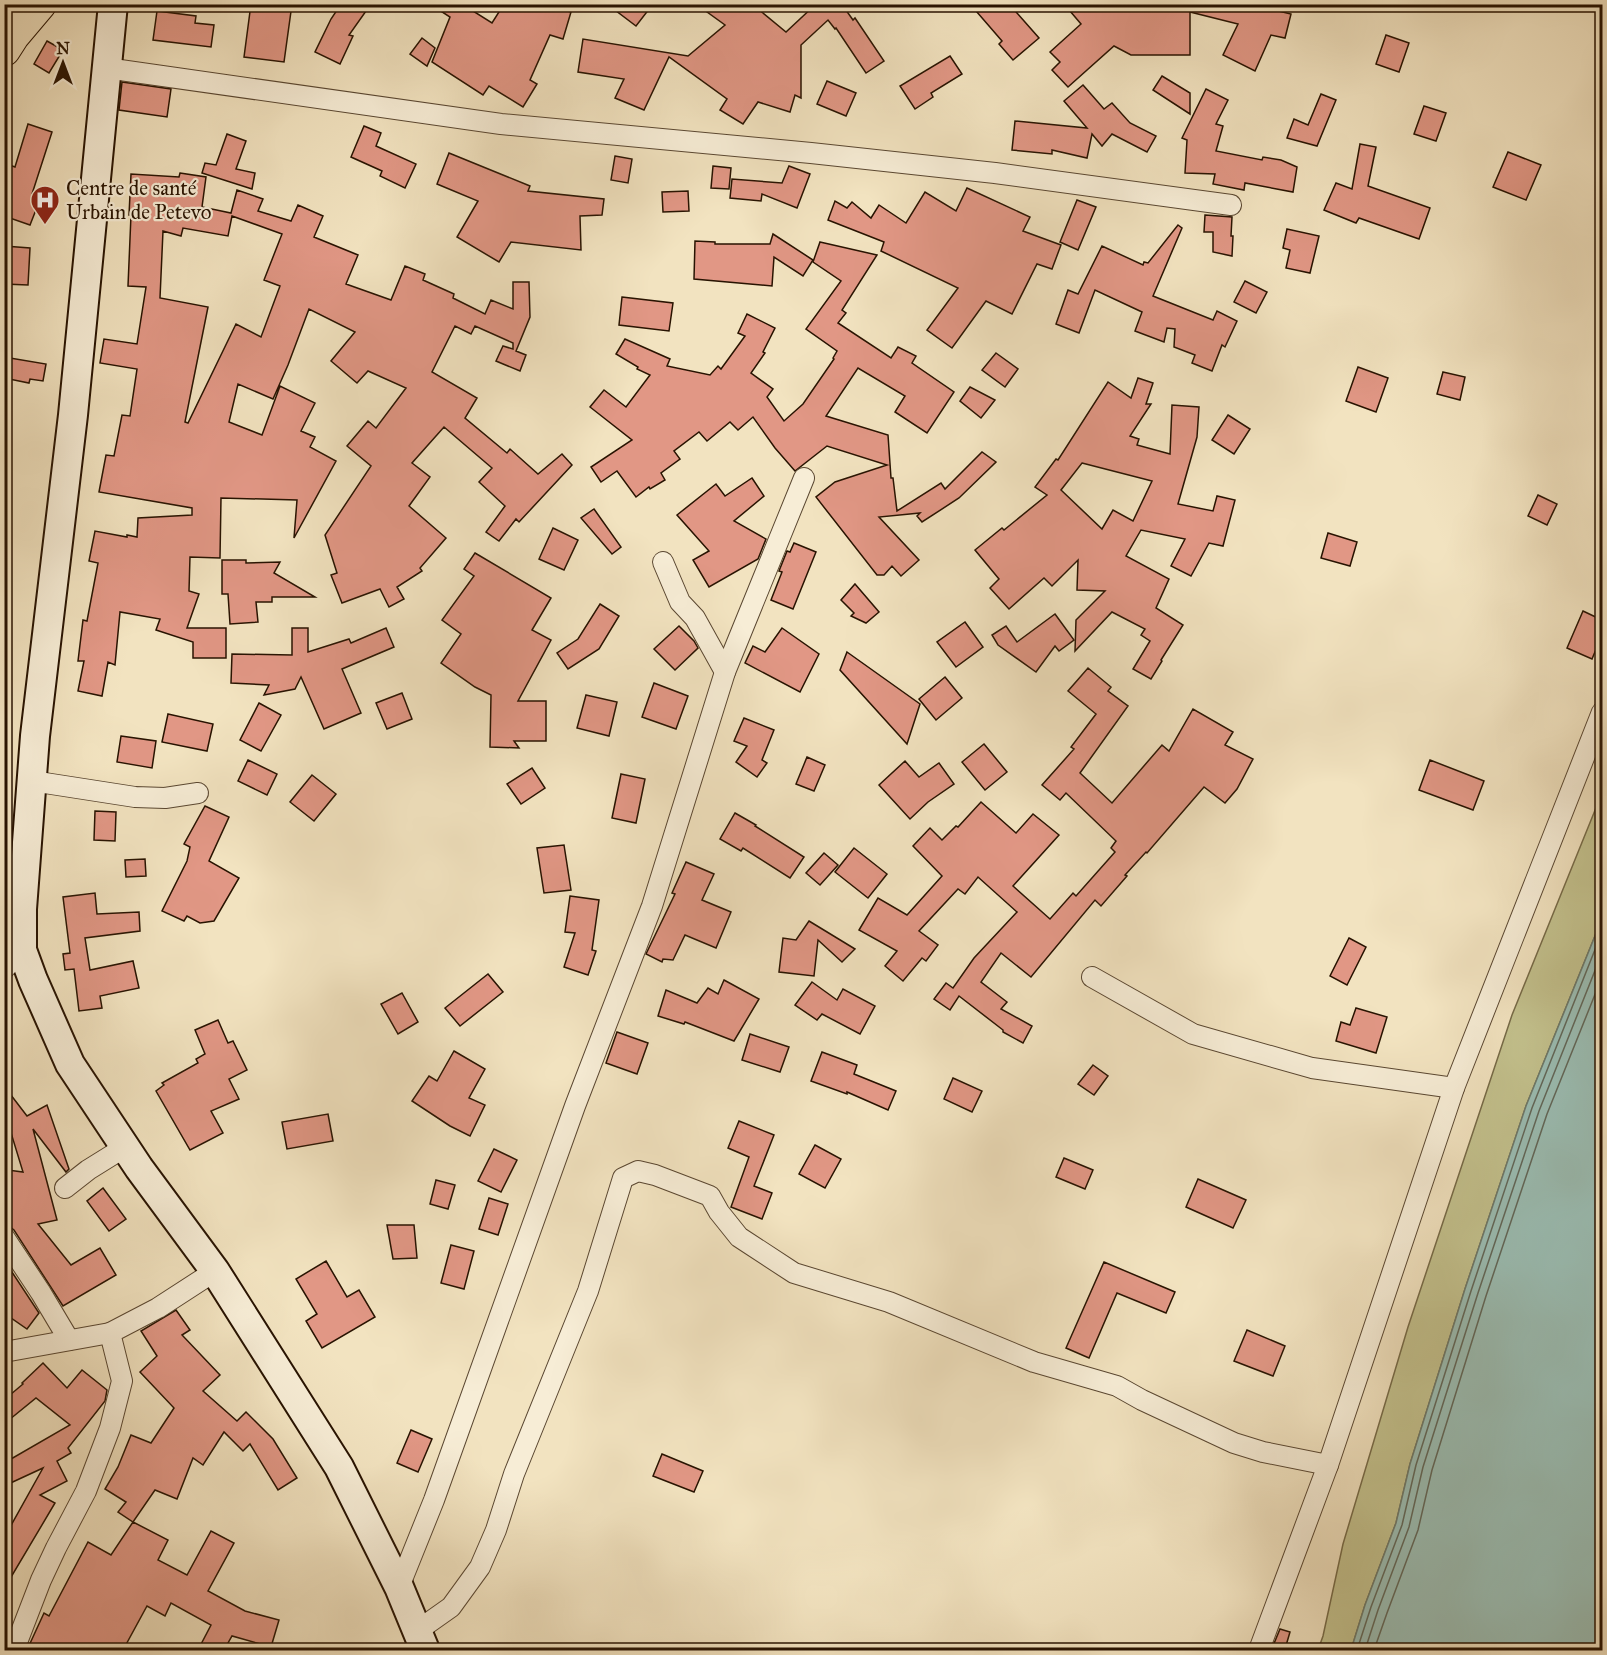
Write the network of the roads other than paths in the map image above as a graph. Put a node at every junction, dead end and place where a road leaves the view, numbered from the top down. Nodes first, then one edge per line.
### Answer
1 (40, 4) edge
2 (113, 4) edge
3 (4, 50) edge
4 (106, 68) junction
5 (1231, 205) dead end
6 (804, 478) dead end
7 (663, 562) dead end
8 (725, 672) junction
9 (1602, 712) edge
10 (32, 781) junction
11 (198, 793) dead end
12 (13, 909) edge
13 (13, 960) edge
14 (1092, 976) dead end
15 (1454, 1088) junction
16 (125, 1146) junction
17 (65, 1188) dead end
18 (4, 1237) edge
19 (215, 1271) junction
20 (110, 1333) junction
21 (69, 1340) junction
22 (4, 1352) edge
23 (1328, 1464) junction
24 (399, 1587) junction
25 (421, 1641) edge
26 (14, 1650) edge
27 (1259, 1650) edge

1 - 3 main road
2 - 4 street
4 - 5 street
4 - 10 street
6 - 8 street
7 - 8 street
8 - 24 street
9 - 15 street
10 - 11 street
10 - 12 street
12 - 13 street
13 - 16 street
14 - 15 street
15 - 23 street
16 - 17 street
16 - 19 street
18 - 21 street
19 - 20 street
19 - 24 street
20 - 21 street
20 - 26 street
21 - 22 street
23 - 25 street
23 - 27 street
24 - 25 street

